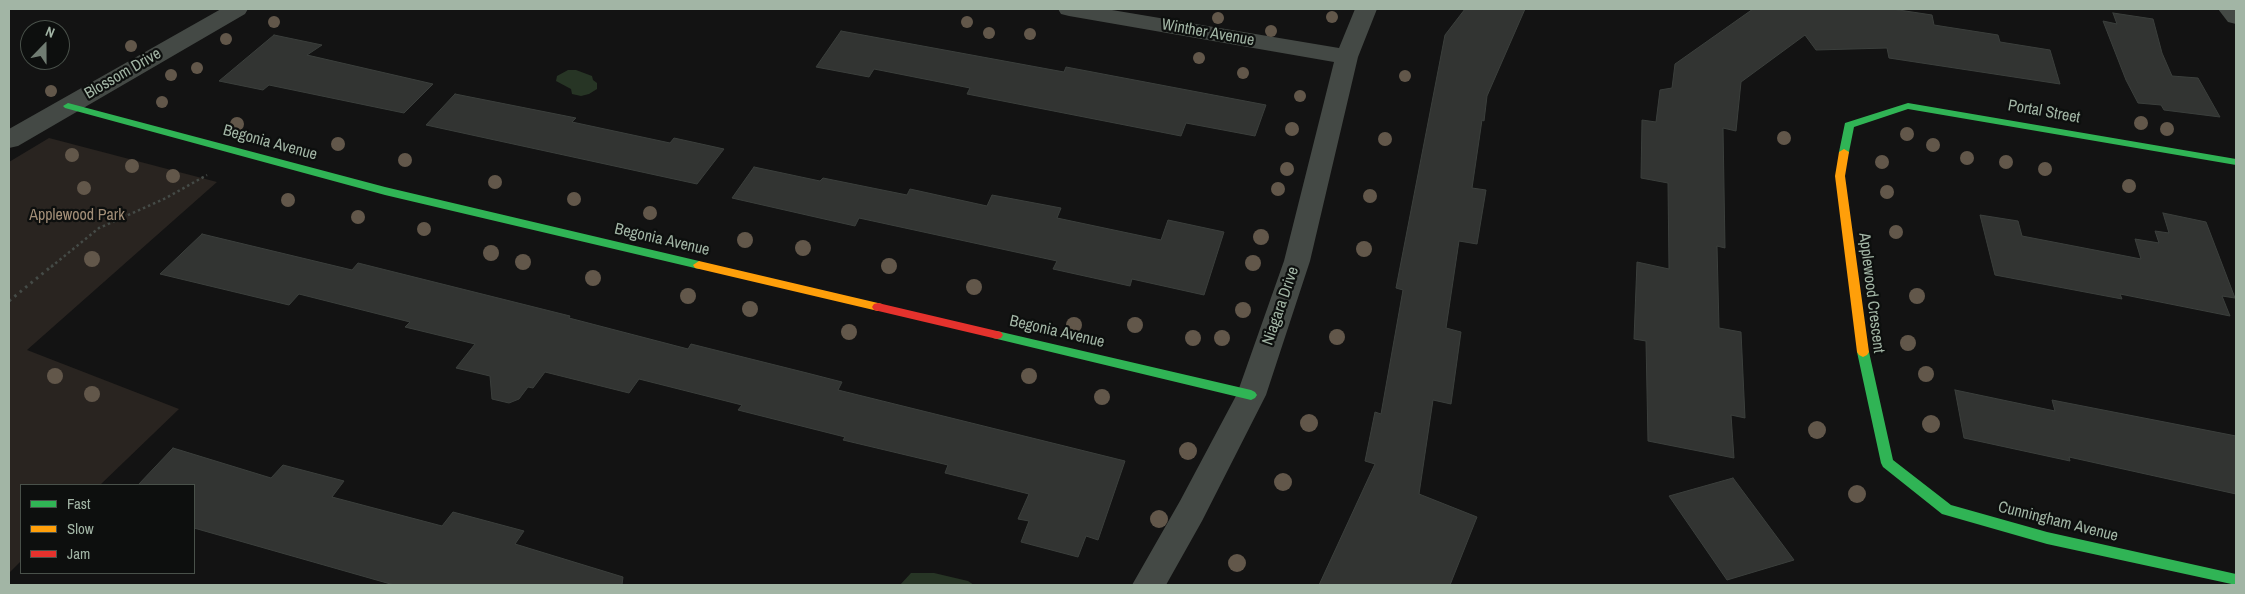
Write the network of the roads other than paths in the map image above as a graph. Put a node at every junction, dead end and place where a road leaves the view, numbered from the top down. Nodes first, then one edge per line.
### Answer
1 (237, 9) edge
2 (1069, 9) edge
3 (1366, 9) edge
4 (2229, 9) edge
5 (2236, 17) edge
6 (1348, 57) junction
7 (68, 106) junction
8 (1848, 125) joint
9 (9, 140) edge
10 (2236, 162) edge
11 (1251, 395) junction
12 (1887, 464) joint
13 (2236, 580) edge
14 (1148, 585) edge

1 - 7 street, Blossom Drive
2 - 6 street, Winther Avenue
3 - 6 street, Niagara Drive
4 - 5 street
6 - 11 street, Niagara Drive
7 - 9 street, Blossom Drive
7 - 11 street, Begonia Avenue
8 - 10 street, Portal Street
8 - 12 street, Applewood Crescent
11 - 14 street, Niagara Drive
12 - 13 street, Cunningham Avenue

